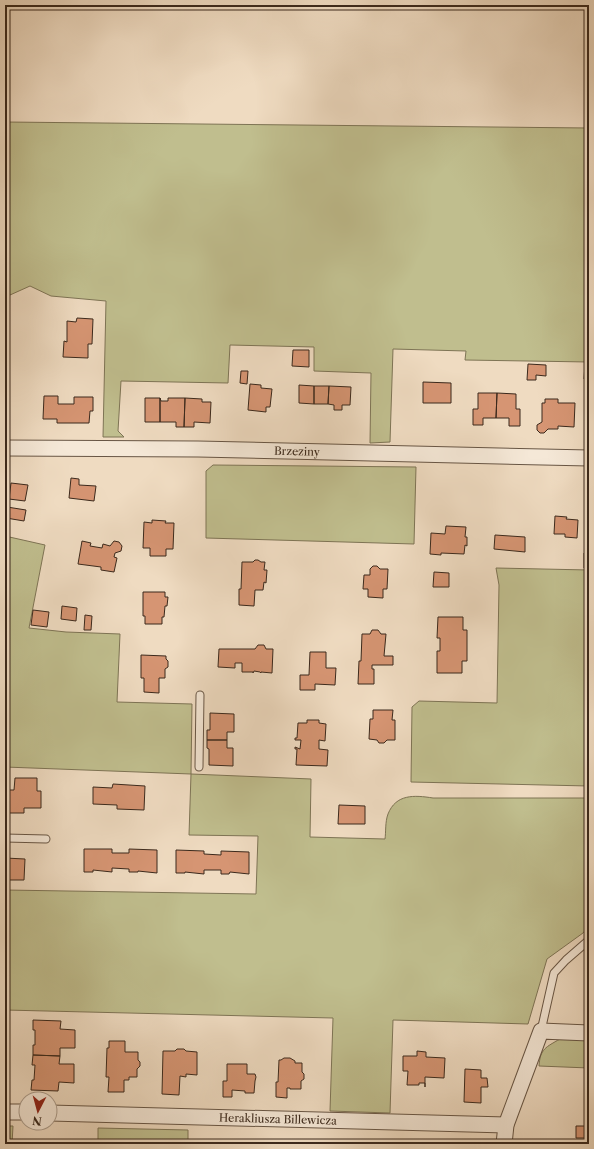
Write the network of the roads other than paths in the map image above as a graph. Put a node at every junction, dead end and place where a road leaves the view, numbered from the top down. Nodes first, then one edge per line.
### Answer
1 (5, 448) edge
2 (589, 458) edge
3 (200, 695) dead end
4 (199, 767) dead end
5 (5, 838) edge
6 (46, 839) dead end
7 (589, 940) edge
8 (541, 1031) junction
9 (589, 1033) edge
10 (5, 1112) edge
11 (18, 1112) edge
12 (58, 1113) edge
13 (506, 1125) junction
14 (504, 1144) edge

1 - 2 street, Brzeziny
3 - 4 lane
5 - 6 lane
7 - 8 lane
8 - 9 street
8 - 13 street
10 - 11 street
12 - 13 street, Herakliusza Billewicza
13 - 14 street

